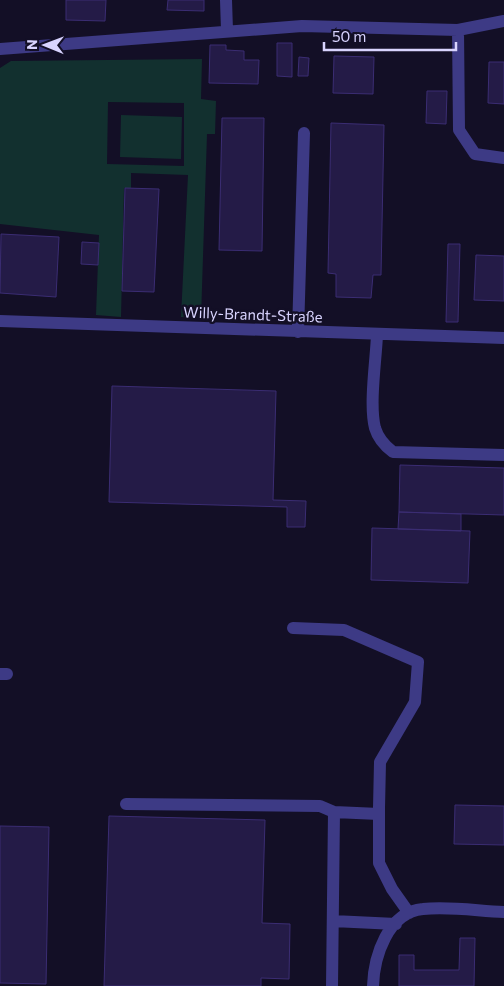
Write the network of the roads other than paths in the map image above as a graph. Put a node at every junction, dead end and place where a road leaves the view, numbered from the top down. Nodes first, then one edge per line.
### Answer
1 (226, 0) edge
2 (504, 21) edge
3 (227, 30) junction
4 (458, 30) junction
5 (0, 49) edge
6 (304, 134) dead end
7 (504, 158) edge
8 (0, 322) edge
9 (298, 332) junction
10 (377, 335) junction
11 (504, 338) edge
12 (504, 455) edge
13 (294, 628) dead end
14 (126, 804) dead end
15 (334, 812) junction
16 (379, 814) junction
17 (504, 912) edge
18 (409, 913) junction
19 (333, 921) junction
20 (396, 924) junction
21 (332, 986) edge
22 (373, 986) edge

1 - 3 street
2 - 4 street
3 - 4 street
3 - 5 street
4 - 7 street
6 - 9 street
8 - 9 street, Willy-Brandt-Straße
9 - 10 street, Willy-Brandt-Straße
10 - 11 street, Willy-Brandt-Straße
10 - 12 street
13 - 16 street
14 - 15 street
15 - 16 street
15 - 19 street
16 - 18 street
17 - 18 street
18 - 20 street
19 - 20 street
19 - 21 street
20 - 22 street

